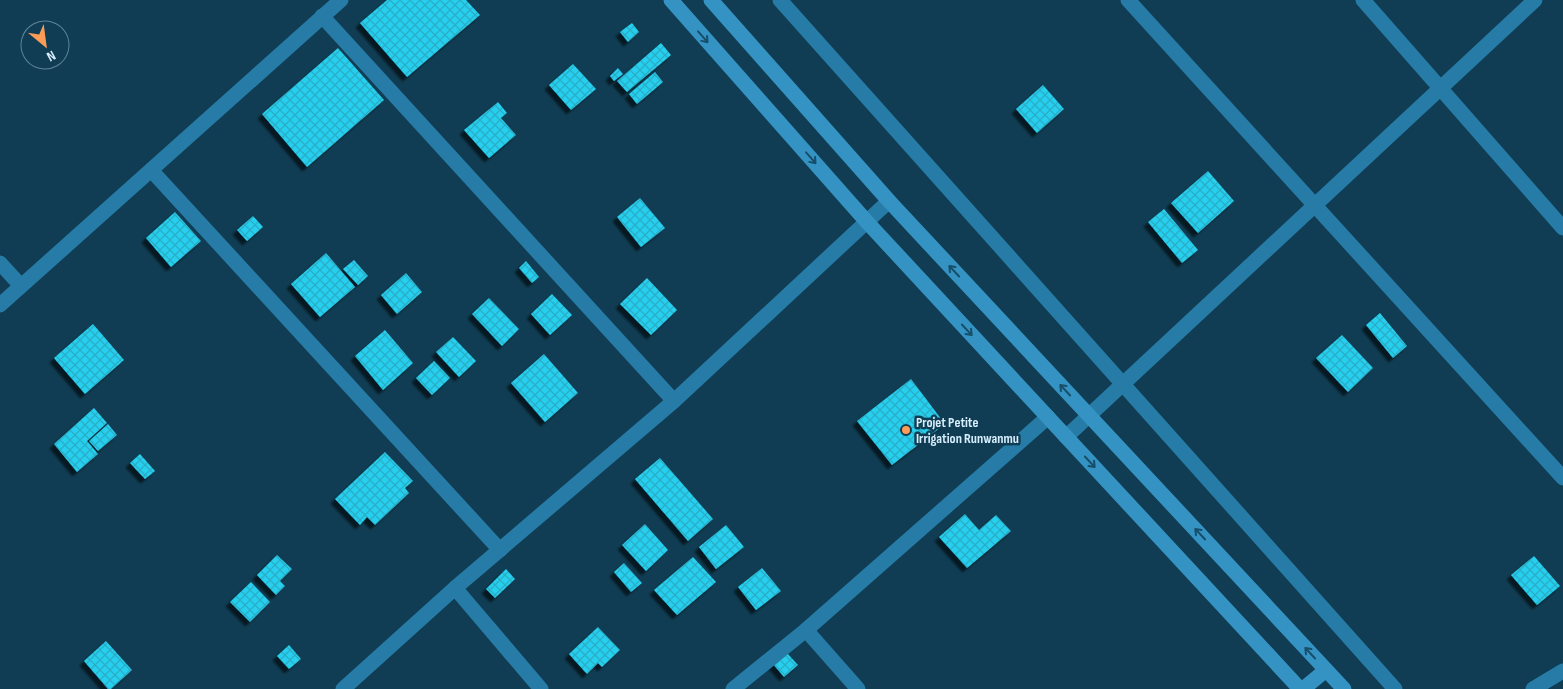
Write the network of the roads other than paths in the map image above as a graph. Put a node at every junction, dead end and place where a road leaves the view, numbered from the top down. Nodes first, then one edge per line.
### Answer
1 (340, 0) edge
2 (671, 0) edge
3 (711, 0) edge
4 (780, 0) edge
5 (1128, 0) edge
6 (1363, 0) edge
7 (1535, 0) edge
8 (322, 16) junction
9 (1440, 88) junction
10 (151, 170) junction
11 (889, 201) junction
12 (1315, 206) junction
13 (867, 222) junction
14 (1563, 228) edge
15 (0, 263) edge
16 (21, 286) junction
17 (0, 305) edge
18 (1122, 384) junction
19 (674, 401) junction
20 (1089, 416) junction
21 (1048, 417) junction
22 (1066, 437) junction
23 (1563, 478) edge
24 (500, 550) junction
25 (455, 588) junction
26 (806, 630) junction
27 (1326, 670) junction
28 (1563, 671) edge
29 (343, 689) edge
30 (541, 689) edge
31 (732, 689) edge
32 (858, 689) edge
33 (1302, 689) edge
34 (1344, 689) edge
35 (1395, 689) edge
36 (1533, 689) edge

1 - 8 street
2 -> 13 main road
3 - 11 main road
4 - 18 street
5 - 12 street
6 - 9 street
7 - 9 street
8 - 10 street
8 - 19 street
9 - 12 street
9 - 14 street
10 - 16 street
10 - 24 street
11 - 13 street
20 -> 11 main road
12 - 18 street
12 - 23 street
13 - 19 street
13 -> 21 main road
15 - 16 street
16 - 17 street
18 - 20 street
18 - 35 street
19 - 24 street
20 - 22 street
27 -> 20 main road
21 - 22 main road
21 - 26 street
22 -> 33 main road
24 - 25 street
25 - 29 street
25 - 30 street
26 - 31 street
26 - 32 street
27 - 33 main road
27 - 34 main road
28 - 36 street

